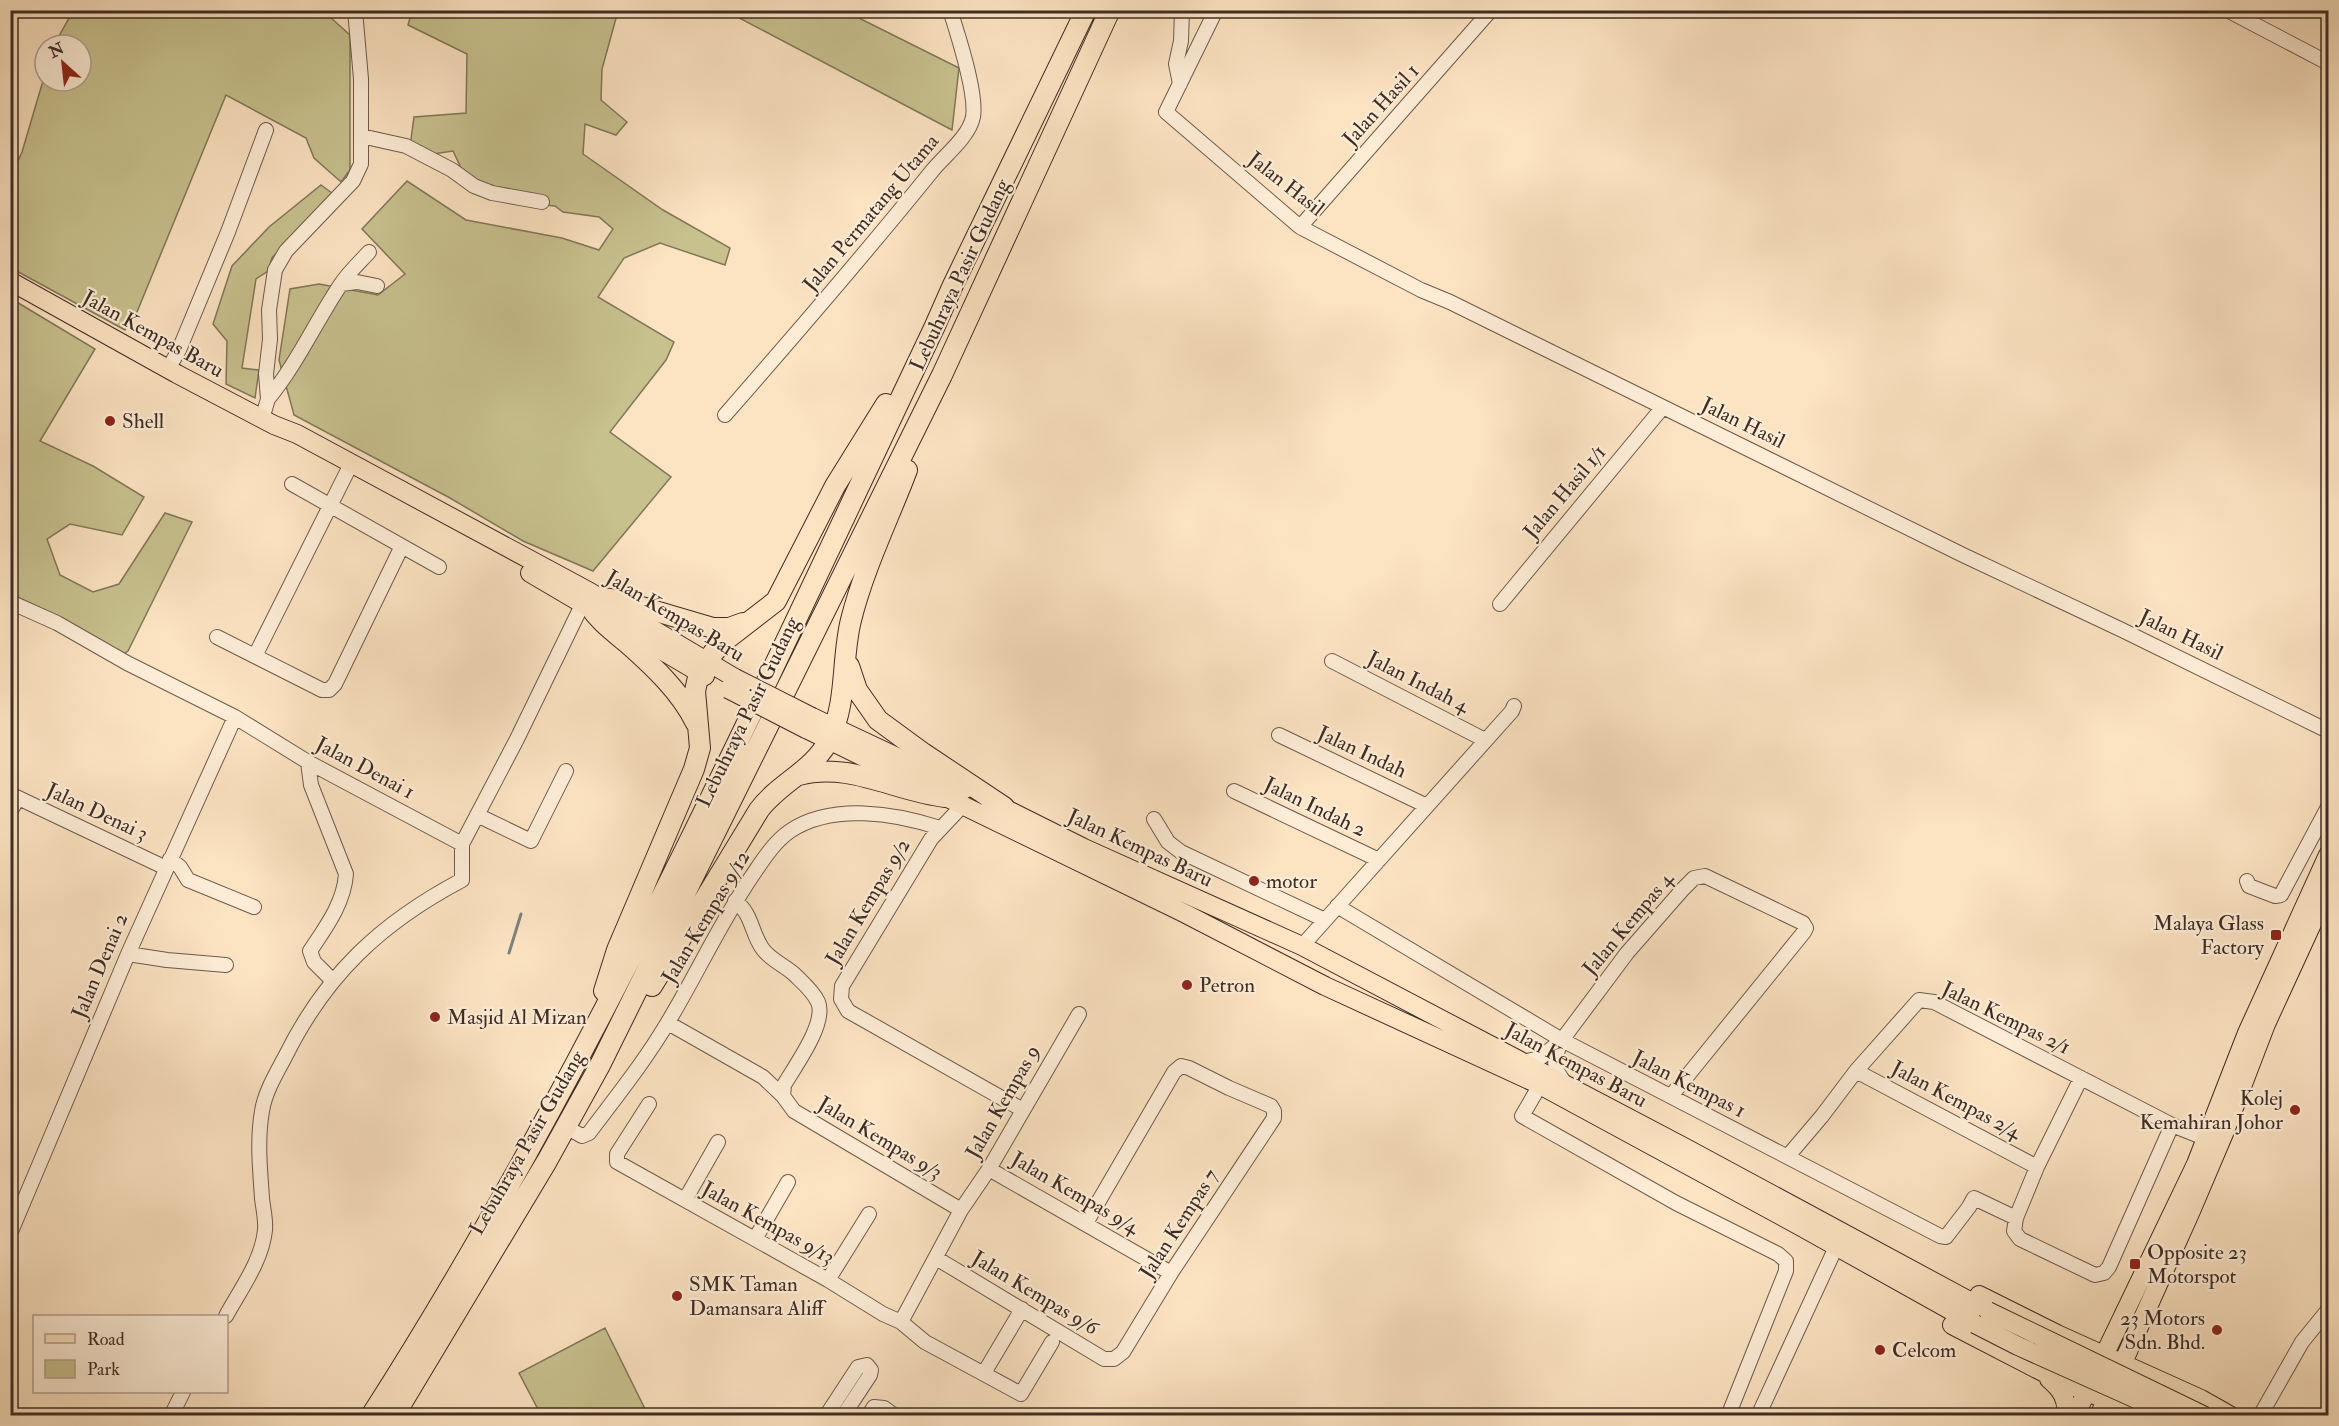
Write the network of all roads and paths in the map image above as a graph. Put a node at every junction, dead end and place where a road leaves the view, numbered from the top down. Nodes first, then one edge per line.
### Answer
1 (355, 10) edge
2 (950, 10) edge
3 (1086, 10) edge
4 (1110, 10) edge
5 (1182, 10) edge
6 (1216, 10) edge
7 (1491, 10) edge
8 (2227, 10) edge
9 (2326, 57) edge
10 (1180, 84) junction
11 (266, 130) dead end
12 (361, 136) junction
13 (542, 202) dead end
14 (1300, 227) junction
15 (369, 252) dead end
16 (10, 281) edge
17 (340, 284) junction
18 (377, 286) dead end
19 (934, 328) junction
20 (168, 369) junction
21 (942, 375) junction
22 (268, 399) junction
23 (1663, 407) junction
24 (725, 415) dead end
25 (268, 422) junction
26 (348, 470) junction
27 (292, 484) dead end
28 (329, 505) junction
29 (402, 546) junction
30 (439, 567) dead end
31 (10, 602) edge
32 (591, 603) junction
33 (1500, 604) dead end
34 (756, 618) junction
35 (217, 637) dead end
36 (845, 652) junction
37 (255, 656) junction
38 (1332, 661) dead end
39 (703, 668) junction
40 (1514, 706) dead end
41 (235, 717) junction
42 (699, 731) junction
43 (2328, 731) edge
44 (831, 734) junction
45 (1279, 735) dead end
46 (1485, 740) junction
47 (308, 762) junction
48 (566, 771) dead end
49 (798, 776) junction
50 (1234, 791) dead end
51 (14, 796) edge
52 (954, 801) junction
53 (1427, 806) junction
54 (1004, 807) junction
55 (2328, 807) edge
56 (10, 812) edge
57 (477, 815) junction
58 (1154, 819) dead end
59 (940, 828) junction
60 (462, 844) junction
61 (2328, 855) edge
62 (1378, 860) junction
63 (168, 864) junction
64 (2247, 881) dead end
65 (2328, 890) edge
66 (735, 901) junction
67 (1337, 906) junction
68 (254, 907) dead end
69 (1323, 923) junction
70 (1302, 946) junction
71 (128, 954) junction
72 (1326, 959) junction
73 (226, 965) dead end
74 (333, 981) junction
75 (1369, 1006) junction
76 (1079, 1014) dead end
77 (668, 1023) junction
78 (1562, 1040) junction
79 (584, 1050) junction
80 (1524, 1062) junction
81 (599, 1066) junction
82 (1856, 1071) junction
83 (2081, 1078) junction
84 (1539, 1085) junction
85 (1567, 1086) junction
86 (783, 1096) junction
87 (1671, 1096) junction
88 (649, 1104) dead end
89 (1023, 1110) junction
90 (2172, 1125) junction
91 (566, 1127) junction
92 (2225, 1131) junction
93 (2207, 1139) junction
94 (718, 1142) dead end
95 (1788, 1156) junction
96 (2037, 1167) junction
97 (989, 1169) junction
98 (789, 1182) dead end
99 (685, 1200) junction
100 (961, 1210) junction
101 (869, 1214) dead end
102 (2016, 1218) junction
103 (1086, 1223) junction
104 (10, 1234) edge
105 (755, 1239) junction
106 (1844, 1242) junction
107 (2173, 1251) junction
108 (1856, 1257) junction
109 (936, 1258) junction
110 (1171, 1273) junction
111 (828, 1280) junction
112 (2140, 1280) junction
113 (1022, 1310) junction
114 (2328, 1310) edge
115 (227, 1315) edge
116 (1982, 1318) junction
117 (901, 1322) junction
118 (2057, 1334) junction
119 (1052, 1342) dead end
120 (2082, 1345) junction
121 (2105, 1355) junction
122 (1114, 1359) joint
123 (2122, 1363) junction
124 (2036, 1368) junction
125 (984, 1373) junction
126 (2152, 1376) junction
127 (2060, 1381) junction
128 (2087, 1392) junction
129 (182, 1393) edge
130 (2102, 1407) edge
131 (871, 1411) edge
132 (2140, 1413) edge
133 (171, 1416) edge
134 (371, 1416) edge
135 (394, 1416) edge
136 (826, 1416) edge
137 (843, 1416) edge
138 (895, 1416) edge
139 (1728, 1416) edge
140 (1758, 1416) edge
141 (2066, 1416) edge
142 (2075, 1416) edge
143 (2174, 1416) edge
144 (2205, 1416) edge
145 (2231, 1416) edge
146 (2260, 1416) edge

1 - 12 street
2 - 24 street, Jalan Permatang Utama
3 - 19 highway, Lebuhraya Pasir Gudang
4 - 21 highway, Lebuhraya Pasir Gudang
5 - 10 street
6 - 10 street
7 - 14 street, Jalan Hasil 1
8 - 9 street
10 - 14 street, Jalan Hasil
11 - 20 street
12 - 13 street
12 - 22 street
14 - 23 street, Jalan Hasil
15 - 17 street
16 - 20 main road, Jalan Kempas Baru
17 - 18 street
17 - 22 street
19 - 34 highway
19 - 79 highway, Lebuhraya Pasir Gudang
20 - 25 main road, Jalan Kempas Baru
21 - 36 highway
21 - 81 highway, Lebuhraya Pasir Gudang
22 - 25 street
23 - 33 street, Jalan Hasil 1/1
23 - 43 street, Jalan Hasil
25 - 26 main road, Jalan Kempas Baru
25 - 32 main road, Jalan Kempas Baru
26 - 28 street
26 - 32 main road, Jalan Kempas Baru
27 - 28 street
28 - 29 street
28 - 37 street
29 - 30 street
29 - 37 street
31 - 41 street, Jalan Denai 1
32 - 34 highway
32 - 39 main road, Jalan Kempas Baru
32 - 42 highway
32 - 57 street
34 - 39 highway
35 - 37 street
36 - 44 highway
36 - 54 highway
38 - 46 street, Jalan Indah 4
39 - 42 highway
39 - 44 main road, Jalan Kempas Baru, bridge
40 - 46 street
41 - 47 street, Jalan Denai 1
41 - 63 street, Jalan Denai 2
42 - 79 highway
44 - 49 highway
44 - 52 main road, Jalan Kempas Baru
44 - 54 main road, Jalan Kempas Baru
45 - 53 street, Jalan Indah
46 - 53 street
47 - 60 street, Jalan Denai 1
47 - 74 street
48 - 57 street
49 - 52 highway
49 - 81 highway
50 - 62 street, Jalan Indah 2
51 - 56 street
51 - 63 street, Jalan Denai 3
52 - 59 street, Jalan Kempas 9/2
52 - 75 main road, Jalan Kempas Baru
53 - 62 street
54 - 70 main road, Jalan Kempas Baru
55 - 64 street
57 - 60 street
58 - 69 street
59 - 66 street, Jalan Kempas 9/12
59 - 89 street, Jalan Kempas 9/2
60 - 74 street
61 - 93 main road
62 - 67 street
63 - 68 street
63 - 71 street, Jalan Denai 2
65 - 92 main road
66 - 77 street, Jalan Kempas 9/12
66 - 86 street
67 - 69 street
67 - 78 street, Jalan Kempas 1
69 - 70 street
69 - 72 street
70 - 72 main road, Jalan Kempas Baru
70 - 75 main road
71 - 73 street
71 - 104 street, Jalan Denai 2
72 - 80 main road, Jalan Kempas Baru
74 - 115 street
75 - 84 main road, Jalan Kempas Baru
76 - 89 street, Jalan Kempas 9
77 - 86 street, Jalan Kempas 9/3
77 - 91 street, Jalan Kempas 9/12
78 - 80 street
78 - 85 street
78 - 87 street, Jalan Kempas 1
78 - 87 street, Jalan Kempas 4
79 - 134 highway, Lebuhraya Pasir Gudang
80 - 85 main road, Jalan Kempas Baru
81 - 91 highway, Lebuhraya Pasir Gudang
82 - 83 street, Jalan Kempas 2/1
82 - 95 street, Jalan Kempas 2/1
82 - 96 street, Jalan Kempas 2/4
83 - 90 street, Jalan Kempas 2/1
83 - 96 street
84 - 106 main road, Jalan Kempas Baru
84 - 139 street
85 - 106 main road, Jalan Kempas Baru
86 - 100 street, Jalan Kempas 9/3
87 - 95 street, Jalan Kempas 1
88 - 99 street, Jalan Kempas 9/13
89 - 97 street, Jalan Kempas 9
90 - 93 street, Jalan Kempas 2/1
90 - 102 street
91 - 135 highway, Lebuhraya Pasir Gudang
92 - 93 street
92 - 107 main road
93 - 112 main road
94 - 99 street
95 - 102 street, Jalan Kempas 1
96 - 102 street
97 - 100 street, Jalan Kempas 9
97 - 103 street, Jalan Kempas 9/4
98 - 105 street
99 - 105 street, Jalan Kempas 9/13
100 - 109 street, Jalan Kempas 9
101 - 111 street
103 - 110 street, Jalan Kempas 9/4
103 - 110 street, Jalan Kempas 7
105 - 111 street, Jalan Kempas 9/13
106 - 108 main road, Jalan Kempas Baru
106 - 116 main road, Jalan Kempas Baru
106 - 118 main road
106 - 140 street
107 - 123 main road
107 - 126 main road
108 - 116 main road, Jalan Kempas Baru
108 - 124 main road
109 - 113 street, Jalan Kempas 9/6
109 - 117 street, Jalan Kempas 9
110 - 122 street, Jalan Kempas 7
111 - 117 street, Jalan Kempas 9/13
112 - 118 main road
112 - 121 main road
113 - 122 street, Jalan Kempas 9/6
113 - 125 street
114 - 146 street
116 - 143 main road, bridge
116 - 144 main road, bridge
117 - 125 street, Jalan Kempas 9/13
118 - 120 main road
119 - 125 street, Jalan Kempas 9/13
120 - 121 main road
120 - 127 main road
121 - 123 main road
121 - 128 main road
123 - 126 main road
123 - 130 main road
124 - 127 main road
124 - 141 main road
126 - 132 main road
126 - 145 main road
127 - 128 main road
128 - 130 main road
128 - 142 main road
129 - 133 street
130 - 132 main road
131 - 138 street
136 - 137 street

